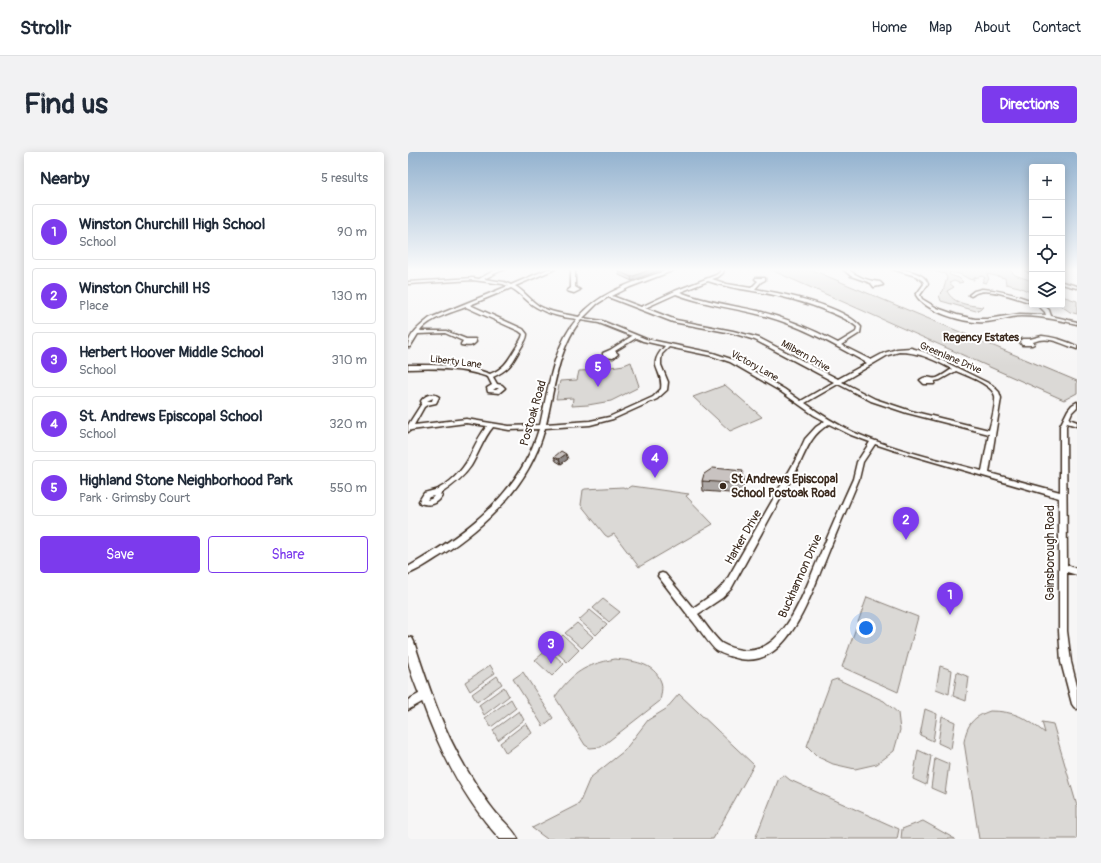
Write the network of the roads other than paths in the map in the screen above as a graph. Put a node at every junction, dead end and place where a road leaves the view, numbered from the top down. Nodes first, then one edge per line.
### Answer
1 (476, 301) edge
2 (532, 301) edge
3 (600, 301) edge
4 (623, 301) edge
5 (657, 301) edge
6 (700, 301) edge
7 (802, 301) edge
8 (922, 301) edge
9 (466, 305) junction
10 (642, 308) junction
11 (1044, 308) edge
12 (1049, 316) junction
13 (579, 319) junction
14 (1077, 323) edge
15 (417, 333) junction
16 (636, 336) junction
17 (467, 341) dead end
18 (1030, 341) dead end
19 (668, 345) junction
20 (837, 345) junction
21 (408, 346) edge
22 (1077, 348) edge
23 (611, 352) dead end
24 (872, 363) junction
25 (408, 368) edge
26 (956, 369) junction
27 (490, 376) junction
28 (933, 380) dead end
29 (837, 383) junction
30 (495, 386) dead end
31 (425, 403) dead end
32 (801, 403) junction
33 (1077, 404) edge
34 (1065, 420) junction
35 (828, 422) junction
36 (1077, 424) edge
37 (492, 425) junction
38 (542, 427) junction
39 (408, 429) edge
40 (992, 433) junction
41 (873, 442) junction
42 (985, 474) junction
43 (436, 493) dead end
44 (1063, 496) junction
45 (1064, 567) junction
46 (408, 571) edge
47 (1077, 572) edge
48 (662, 576) dead end
49 (691, 614) junction
50 (408, 642) edge
51 (426, 695) junction
52 (1077, 704) edge
53 (408, 705) edge
54 (510, 839) edge

1 - 9 street
2 - 13 street, Victory Lane
3 - 13 street, Postoak Road
4 - 10 street, Milbern Drive
5 - 10 street
6 - 20 street
7 - 20 street
8 - 12 street
9 - 15 street
9 - 27 street
10 - 29 street, Milbern Drive
11 - 12 street
12 - 14 street
13 - 16 street, Victory Lane
13 - 38 street, Postoak Road
15 - 17 street
15 - 21 street
16 - 19 street, Victory Lane
16 - 23 street
18 - 22 street
19 - 32 street, Victory Lane
19 - 38 street
20 - 24 street
24 - 26 street, Greenlane Drive
24 - 29 street, Greenlane Drive
25 - 27 street, Liberty Lane
26 - 28 street
26 - 40 street, Greenlane Drive
27 - 30 street, Liberty Lane
29 - 32 street, Greenlane Drive
29 - 40 street, Milbern Drive
31 - 39 street
32 - 35 street, Victory Lane
33 - 34 street
34 - 36 street
34 - 44 street, Gainsborough Road
35 - 41 street, Victory Lane
35 - 49 street, Harker Drive
37 - 38 street
37 - 39 street
37 - 43 street
38 - 46 street, Postoak Road
40 - 42 street, Greenlane Drive
41 - 42 street, Victory Lane
41 - 49 street, Buckhannon Drive
42 - 44 street, Victory Lane
44 - 45 street, Gainsborough Road
45 - 47 street
45 - 52 street, Gainsborough Road
48 - 49 street, Buckhannon Drive
50 - 51 main road
51 - 53 street
51 - 54 main road

